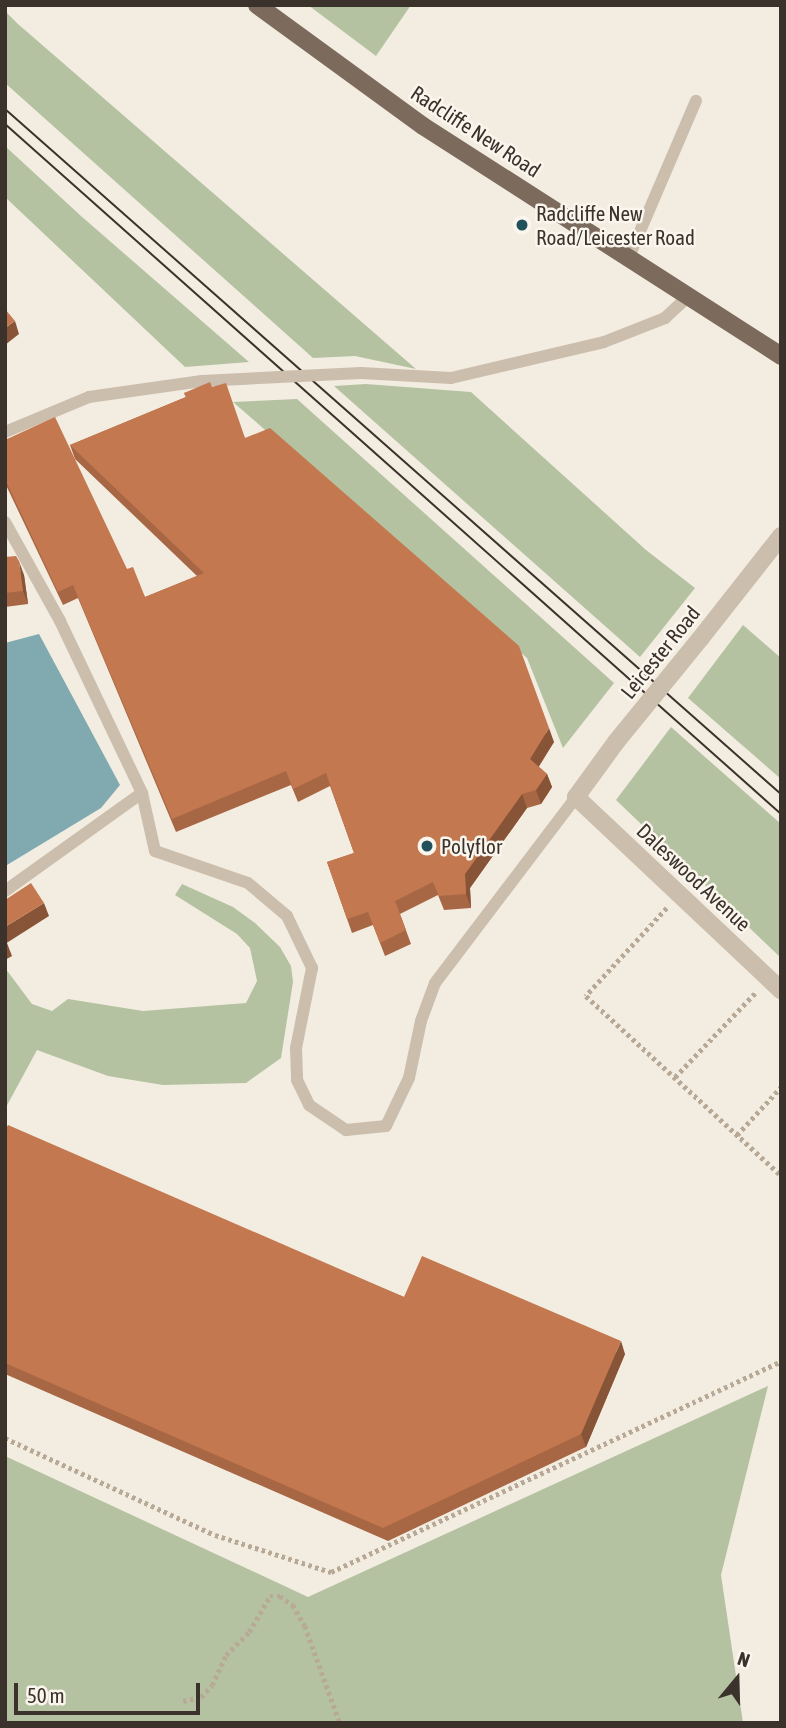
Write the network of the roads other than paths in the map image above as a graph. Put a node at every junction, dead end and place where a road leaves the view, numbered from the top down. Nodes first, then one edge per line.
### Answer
1 (257, 5) edge
2 (696, 101) dead end
3 (629, 257) junction
4 (689, 296) junction
5 (781, 356) edge
6 (5, 432) edge
7 (5, 522) edge
8 (781, 536) edge
9 (142, 793) junction
10 (576, 797) junction
11 (5, 891) edge
12 (775, 985) edge

1 - 3 main road, Radcliffe New Road
2 - 3 lane
3 - 4 main road, Radcliffe New Road
4 - 5 main road, Radcliffe New Road
4 - 6 lane, bridge
7 - 9 lane
8 - 10 street, Leicester Road, bridge
9 - 10 lane
9 - 11 lane
10 - 12 street, Daleswood Avenue

